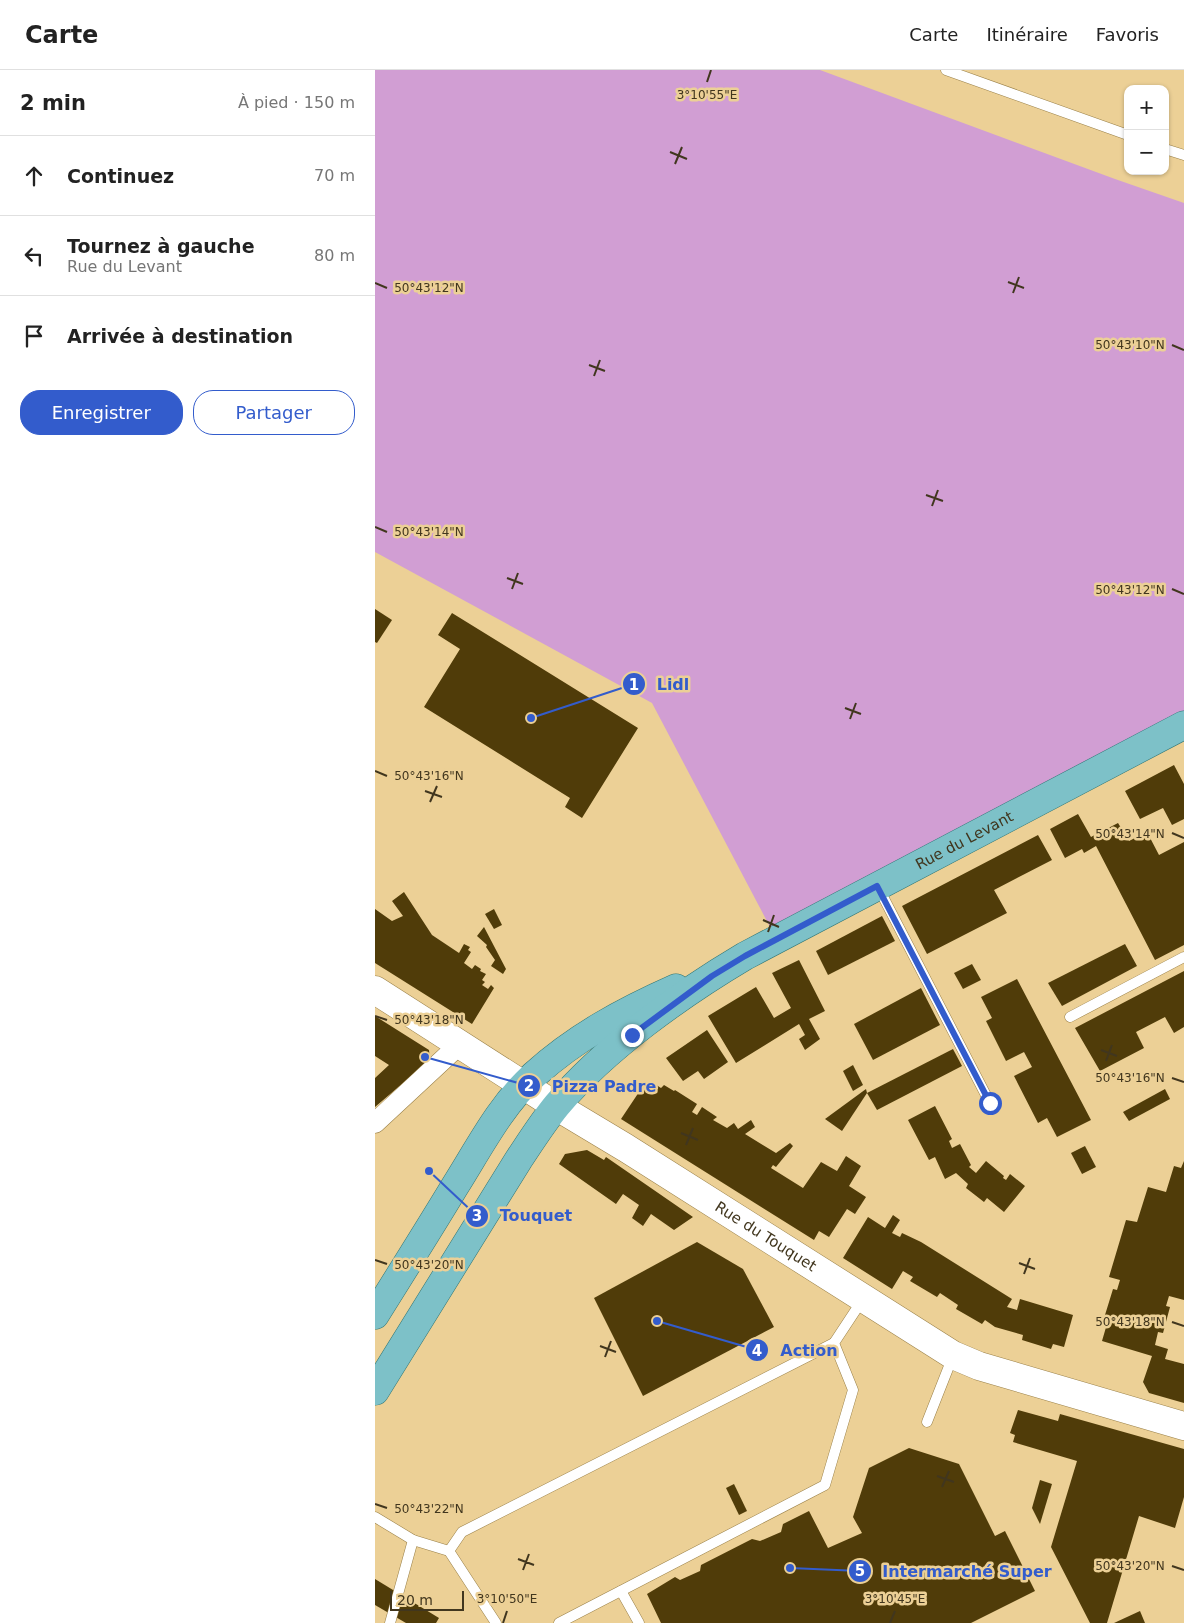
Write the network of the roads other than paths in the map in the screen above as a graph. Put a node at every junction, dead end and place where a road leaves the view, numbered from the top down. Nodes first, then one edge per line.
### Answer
1 (947, 70) edge
2 (1124, 134) edge
3 (1169, 149) edge
4 (1184, 155) edge
5 (1184, 725) edge
6 (877, 886) junction
7 (745, 956) junction
8 (1184, 957) edge
9 (375, 990) edge
10 (1070, 1017) dead end
11 (460, 1044) junction
12 (524, 1086) junction
13 (990, 1103) dead end
14 (556, 1106) junction
15 (375, 1124) edge
16 (863, 1298) junction
17 (375, 1315) edge
18 (834, 1343) junction
19 (953, 1355) junction
20 (375, 1391) edge
21 (927, 1422) dead end
22 (1184, 1426) edge
23 (375, 1517) edge
24 (413, 1540) junction
25 (449, 1551) junction
26 (621, 1591) junction
27 (390, 1623) edge
28 (496, 1623) edge
29 (559, 1623) edge
30 (639, 1623) edge

1 - 2 lane
3 - 4 lane
5 - 6 main road, Rue du Levant
6 - 7 main road, Rue du Levant
6 - 13 lane
7 - 12 main road, Rue du Levant
7 - 14 main road, Rue du Levant
8 - 10 lane
9 - 11 street, Rue du Touquet
11 - 12 street, Rue du Touquet
11 - 15 street
12 - 14 street, Rue du Touquet
12 - 17 main road, Rue du Levant
14 - 16 street, Rue du Touquet
14 - 20 main road, Rue du Levant
16 - 18 lane
16 - 19 street, Rue du Touquet
18 - 25 lane
18 - 26 lane
19 - 21 lane
19 - 22 street, Rue du Touquet
23 - 24 lane
24 - 25 lane
24 - 27 lane
25 - 28 lane
26 - 29 lane
26 - 30 lane

